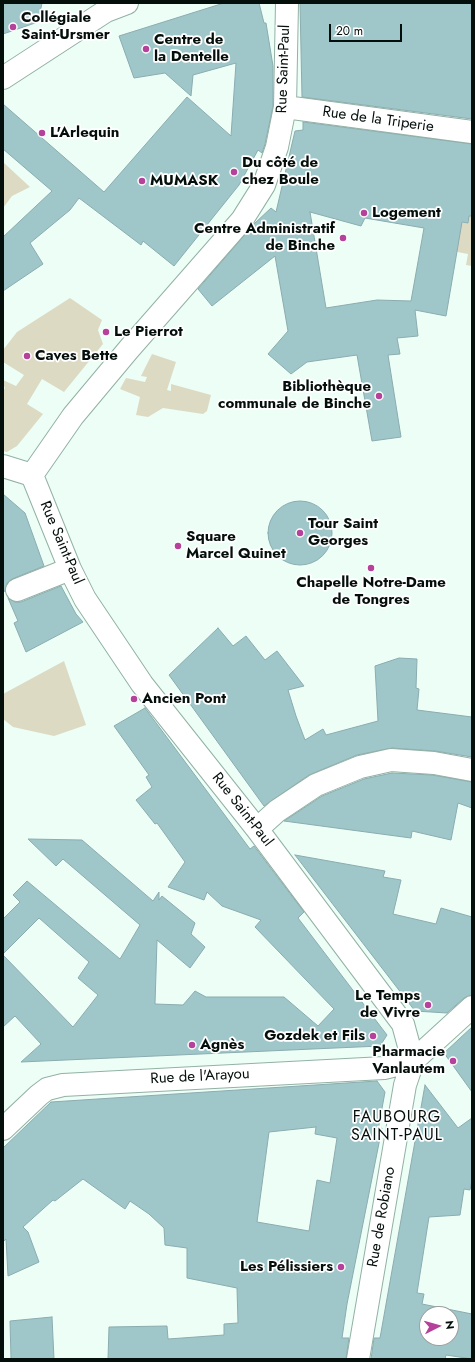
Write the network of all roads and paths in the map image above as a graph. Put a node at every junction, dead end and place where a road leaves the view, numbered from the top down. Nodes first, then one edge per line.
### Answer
1 (128, 3) edge
2 (286, 3) edge
3 (104, 7) edge
4 (3, 78) edge
5 (285, 107) junction
6 (472, 132) edge
7 (3, 466) edge
8 (32, 475) junction
9 (70, 569) junction
10 (17, 590) dead end
11 (472, 770) edge
12 (258, 829) junction
13 (472, 1007) edge
14 (413, 1061) junction
15 (3, 1129) edge
16 (358, 1359) edge

1 - 3 street
2 - 5 street, Rue Saint-Paul
3 - 4 street
5 - 6 street, Rue de la Triperie
5 - 8 street, Rue Saint-Paul
7 - 8 street
8 - 9 street, Rue Saint-Paul
9 - 10 street
9 - 12 street, Rue Saint-Paul
11 - 12 street
12 - 14 street, Rue Saint-Paul
13 - 14 street, Rue de Robiano
14 - 15 street, Rue de l'Arayou
14 - 16 street, Rue de Robiano

